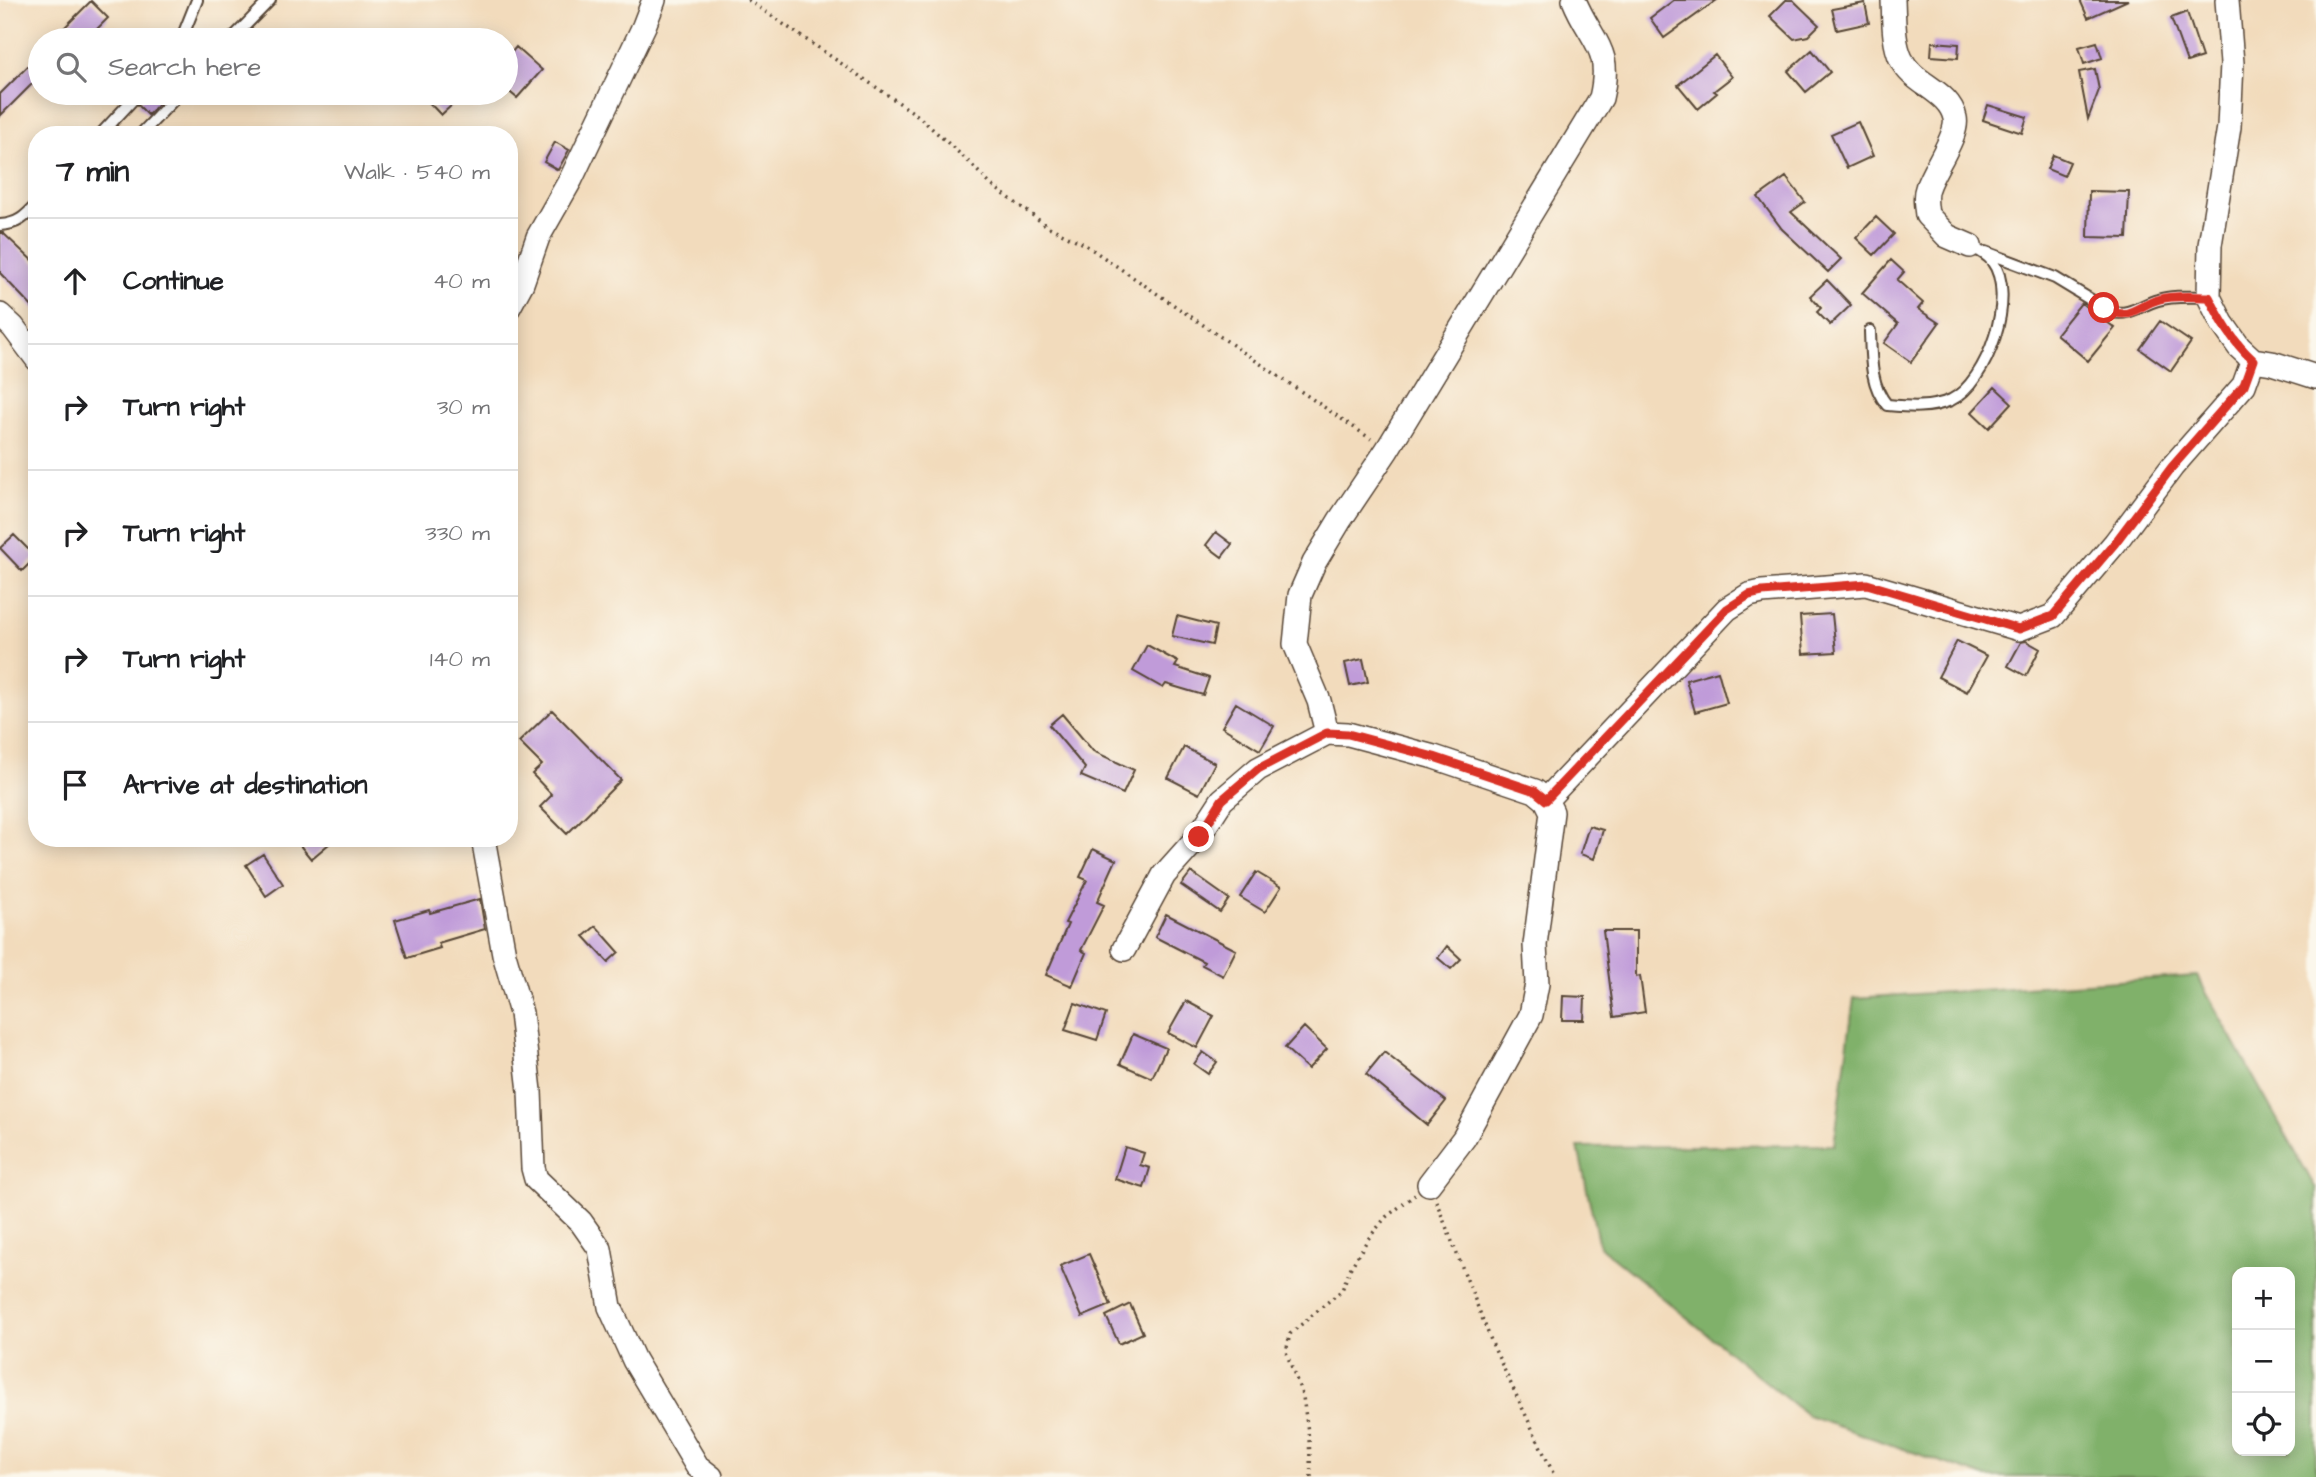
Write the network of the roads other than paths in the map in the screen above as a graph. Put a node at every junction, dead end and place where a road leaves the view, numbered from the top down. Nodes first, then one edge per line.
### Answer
1 (197, 0) edge
2 (270, 0) edge
3 (654, 0) edge
4 (1574, 0) edge
5 (1894, 0) edge
6 (2227, 0) edge
7 (186, 28) edge
8 (243, 28) edge
9 (128, 105) edge
10 (169, 105) edge
11 (108, 126) edge
12 (149, 126) edge
13 (28, 214) edge
14 (0, 225) edge
15 (1970, 246) junction
16 (518, 290) edge
17 (2209, 297) junction
18 (0, 315) edge
19 (1870, 331) dead end
20 (28, 347) edge
21 (2253, 360) junction
22 (2316, 377) edge
23 (1327, 733) junction
24 (1546, 800) junction
25 (485, 847) edge
26 (1124, 948) dead end
27 (1429, 1184) road end
28 (711, 1477) edge

1 - 7 lane
2 - 8 lane
3 - 16 street
4 - 23 street
5 - 15 street
6 - 17 street
9 - 11 lane
10 - 12 lane
13 - 14 lane
15 - 17 lane
15 - 19 lane
17 - 21 street
18 - 20 street
21 - 22 street
21 - 24 street
23 - 24 street
23 - 26 street
24 - 27 street
25 - 28 street

